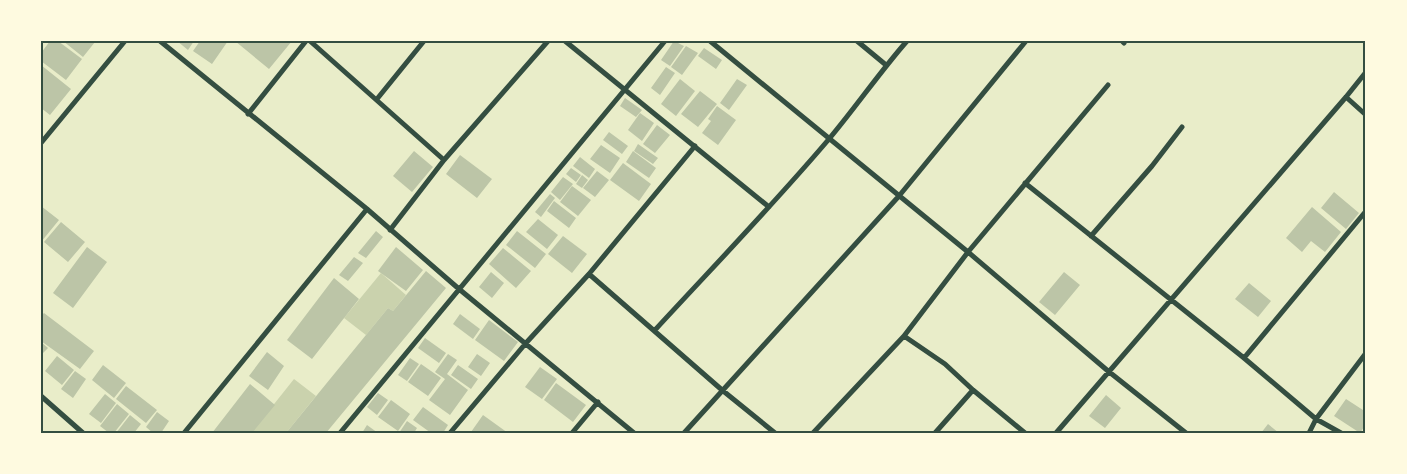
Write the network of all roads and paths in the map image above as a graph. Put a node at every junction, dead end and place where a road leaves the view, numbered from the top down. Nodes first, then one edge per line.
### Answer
1 (125, 41) edge
2 (160, 41) edge
3 (308, 41) edge
4 (424, 41) edge
5 (548, 41) edge
6 (565, 41) edge
7 (665, 41) edge
8 (710, 41) edge
9 (857, 41) edge
10 (907, 41) edge
11 (1026, 41) edge
12 (886, 65) junction
13 (1366, 72) edge
14 (1108, 84) dead end
15 (625, 88) junction
16 (1346, 97) junction
17 (377, 99) junction
18 (248, 114) junction
19 (1366, 115) edge
20 (1182, 126) dead end
21 (830, 138) junction
22 (41, 143) edge
23 (695, 146) junction
24 (444, 160) junction
25 (1026, 183) junction
26 (899, 196) junction
27 (769, 207) junction
28 (367, 209) junction
29 (1366, 211) edge
30 (390, 230) junction
31 (1091, 236) junction
32 (968, 252) junction
33 (589, 274) junction
34 (459, 289) junction
35 (1171, 300) junction
36 (655, 330) junction
37 (904, 336) junction
38 (526, 343) junction
39 (1366, 353) edge
40 (1244, 358) junction
41 (1108, 371) junction
42 (722, 390) junction
43 (973, 390) junction
44 (41, 396) edge
45 (598, 402) junction
46 (1316, 419) junction
47 (1179, 427) junction
48 (84, 433) edge
49 (184, 433) edge
50 (340, 433) edge
51 (450, 433) edge
52 (572, 433) edge
53 (634, 433) edge
54 (684, 433) edge
55 (776, 433) edge
56 (813, 433) edge
57 (935, 433) edge
58 (1025, 433) edge
59 (1056, 433) edge
60 (1175, 433) edge
61 (1186, 433) edge
62 (1309, 433) edge
63 (1341, 433) edge

1 - 22 street
2 - 18 street
3 - 17 street
3 - 18 street
4 - 17 street
5 - 24 street
6 - 15 street
7 - 15 street
8 - 21 street
9 - 12 street
10 - 12 street
11 - 26 street
12 - 21 street
13 - 16 street
14 - 25 street
15 - 23 street
15 - 34 street
16 - 19 street
16 - 35 street
17 - 24 street
18 - 28 street
20 - 31 street
21 - 26 street
21 - 27 street
23 - 27 street
23 - 33 street
24 - 30 street
25 - 31 street
25 - 32 street
26 - 32 street
26 - 42 street
27 - 36 street
28 - 30 street
28 - 49 street
29 - 40 street
30 - 34 street
31 - 35 street
32 - 37 street
32 - 41 street
33 - 36 street
33 - 38 street
34 - 38 street
34 - 50 street
35 - 40 street
35 - 41 street
36 - 42 street
37 - 43 street
37 - 56 street
38 - 45 street
38 - 51 street
39 - 46 street
40 - 46 street
41 - 47 street
41 - 59 street
42 - 54 street
42 - 55 street
43 - 57 street
43 - 58 street
44 - 48 street
45 - 52 street
45 - 53 street
46 - 62 street
46 - 63 street
47 - 60 street
47 - 61 street

